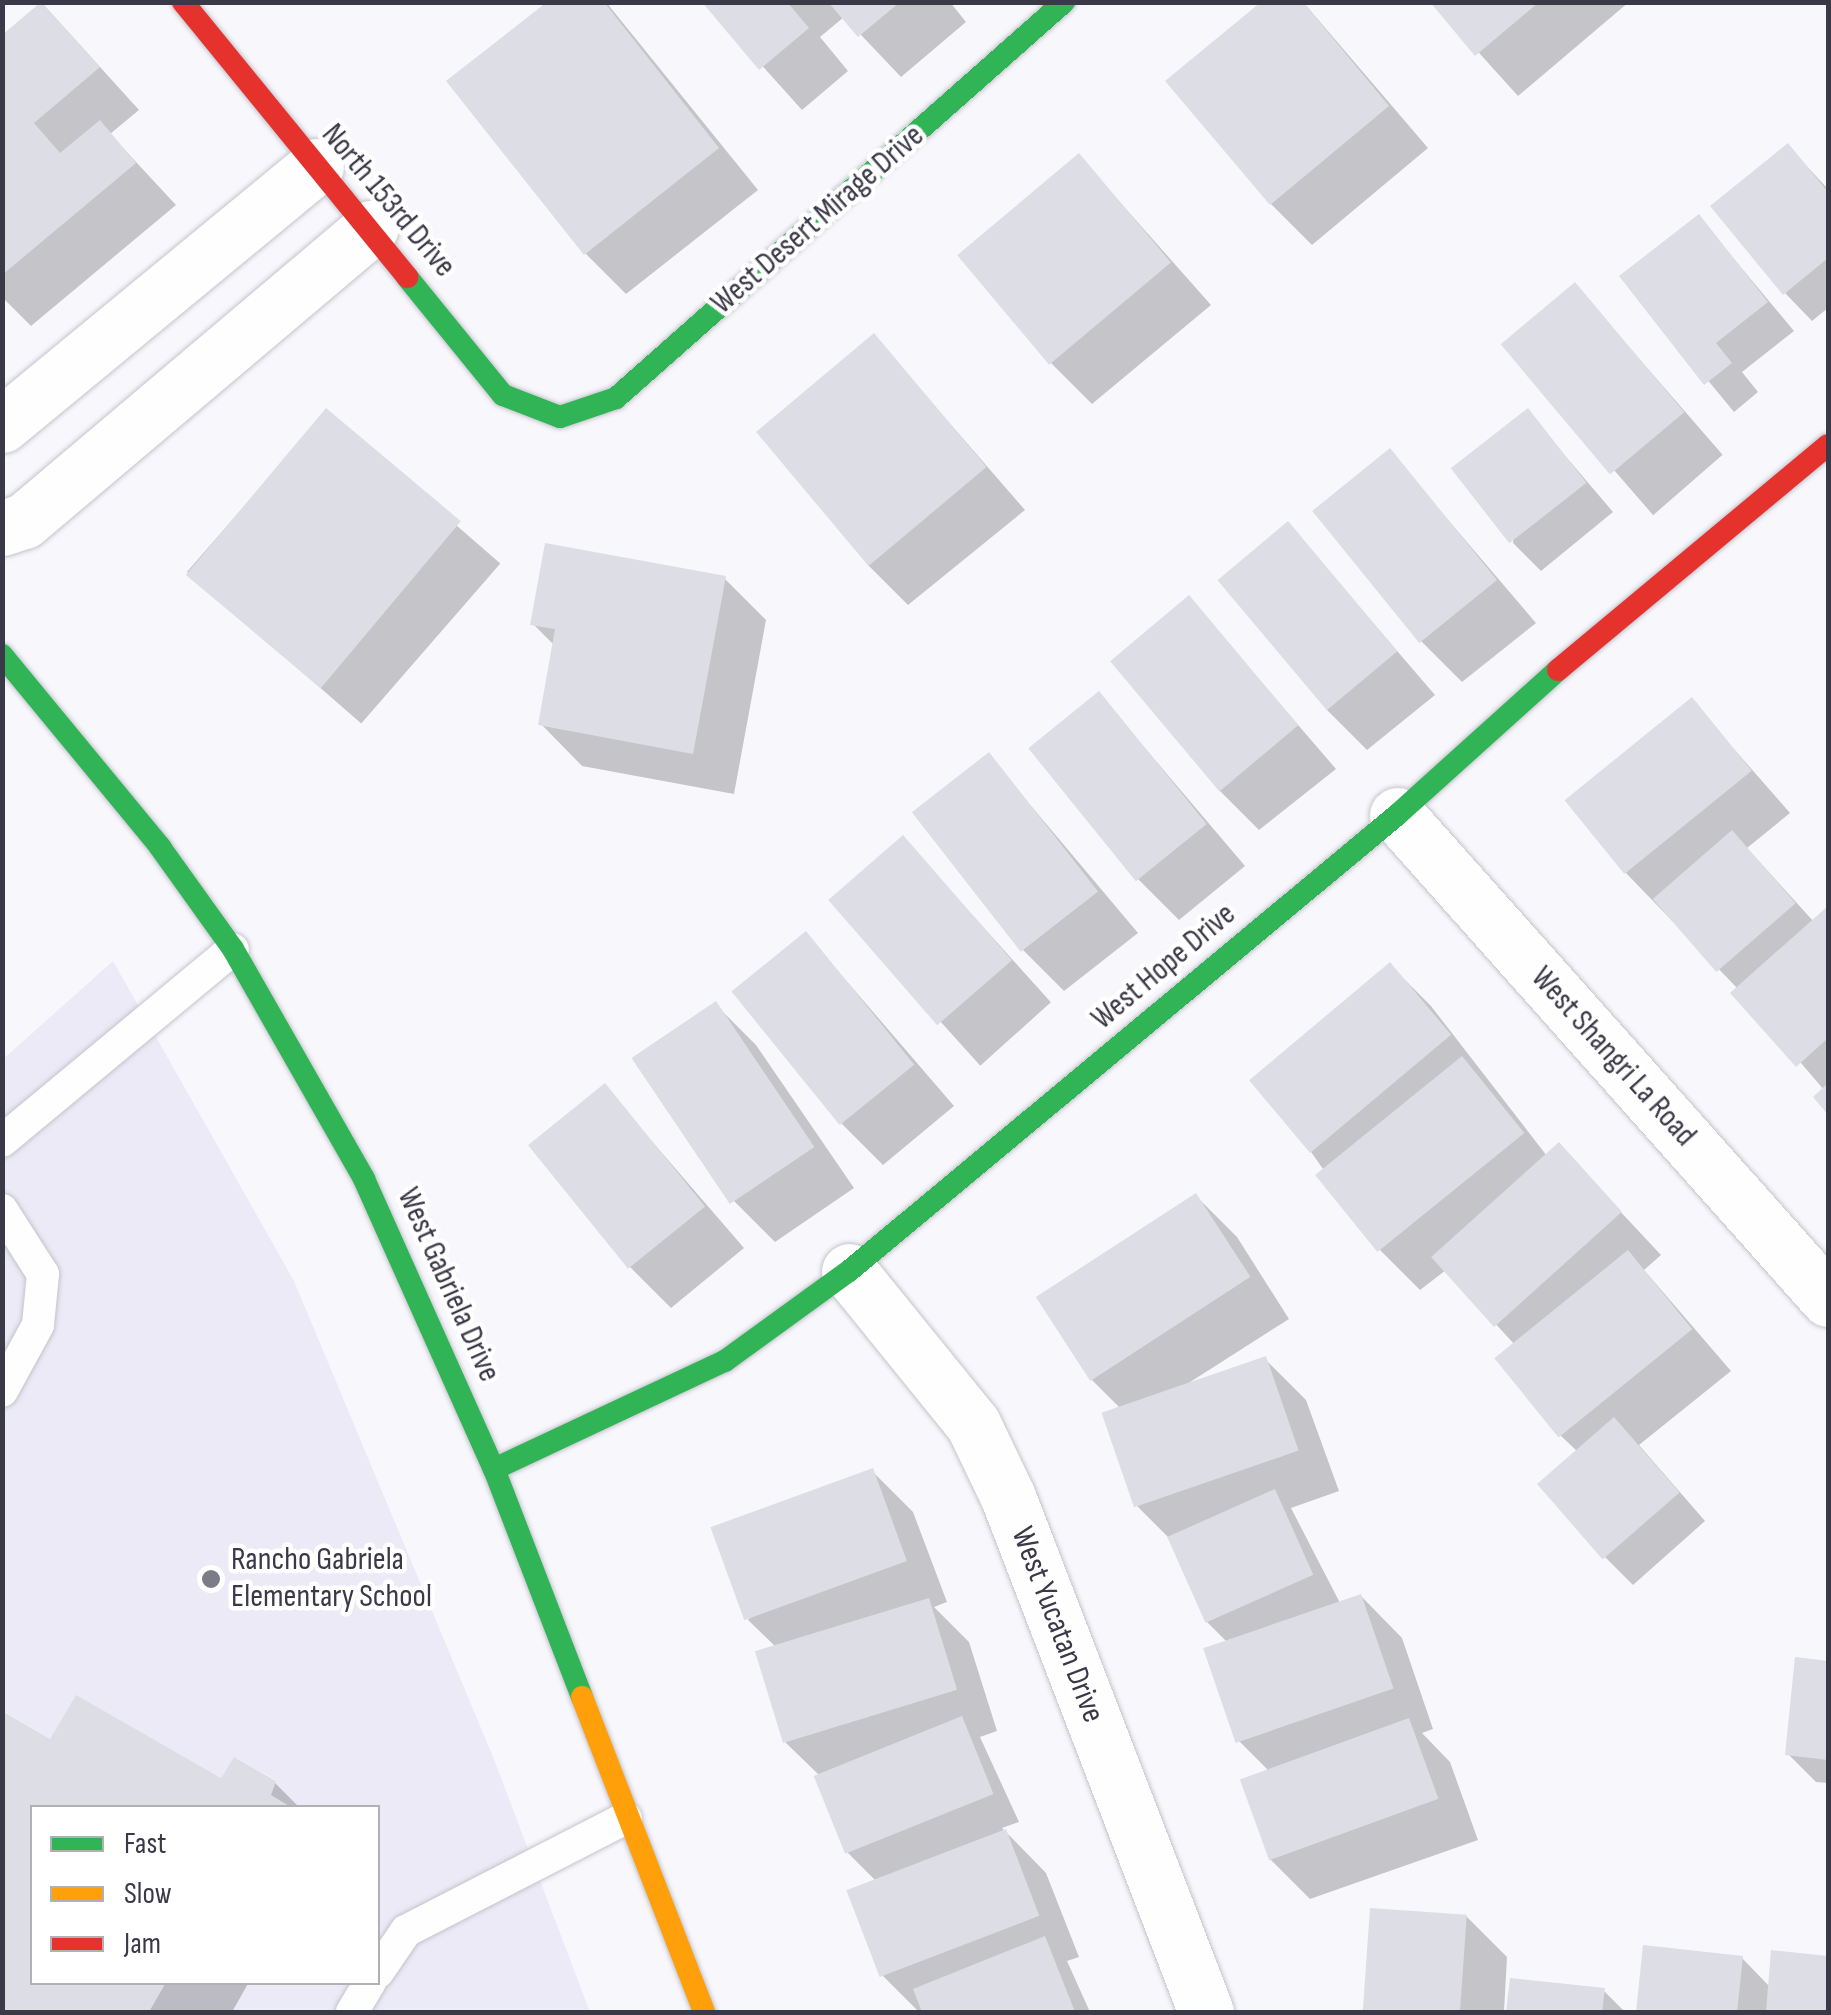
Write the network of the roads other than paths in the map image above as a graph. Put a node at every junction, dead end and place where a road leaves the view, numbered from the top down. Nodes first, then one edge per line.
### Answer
1 (183, 2) edge
2 (1064, 2) edge
3 (316, 166) junction
4 (371, 228) junction
5 (98, 346) junction
6 (154, 412) junction
7 (560, 417) joint
8 (2, 425) edge
9 (1828, 445) edge
10 (2, 528) edge
11 (2, 655) edge
12 (1398, 814) junction
13 (233, 949) junction
14 (2, 1141) edge
15 (2, 1210) edge
16 (849, 1271) junction
17 (1828, 1299) edge
18 (2, 1390) edge
19 (494, 1469) junction
20 (626, 1818) junction
21 (380, 1969) edge
22 (368, 1985) edge
23 (352, 2012) edge
24 (704, 2012) edge
25 (1206, 2012) edge

1 - 3 street, North 153rd Drive
2 - 7 street, West Desert Mirage Drive
3 - 4 street, North 153rd Drive
3 - 5 street
4 - 6 street
4 - 7 street, North 153rd Drive
5 - 6 street
5 - 8 street
6 - 10 street
9 - 12 street, West Hope Drive
11 - 13 street, West Gabriela Drive
12 - 16 street, West Hope Drive
12 - 17 street, West Shangri La Road
13 - 14 lane
13 - 19 street, West Gabriela Drive
15 - 18 lane
16 - 19 street, West Hope Drive
16 - 25 street, West Yucatan Drive
19 - 20 street, West Gabriela Drive
20 - 21 lane
20 - 24 street, West Gabriela Drive
22 - 23 lane

